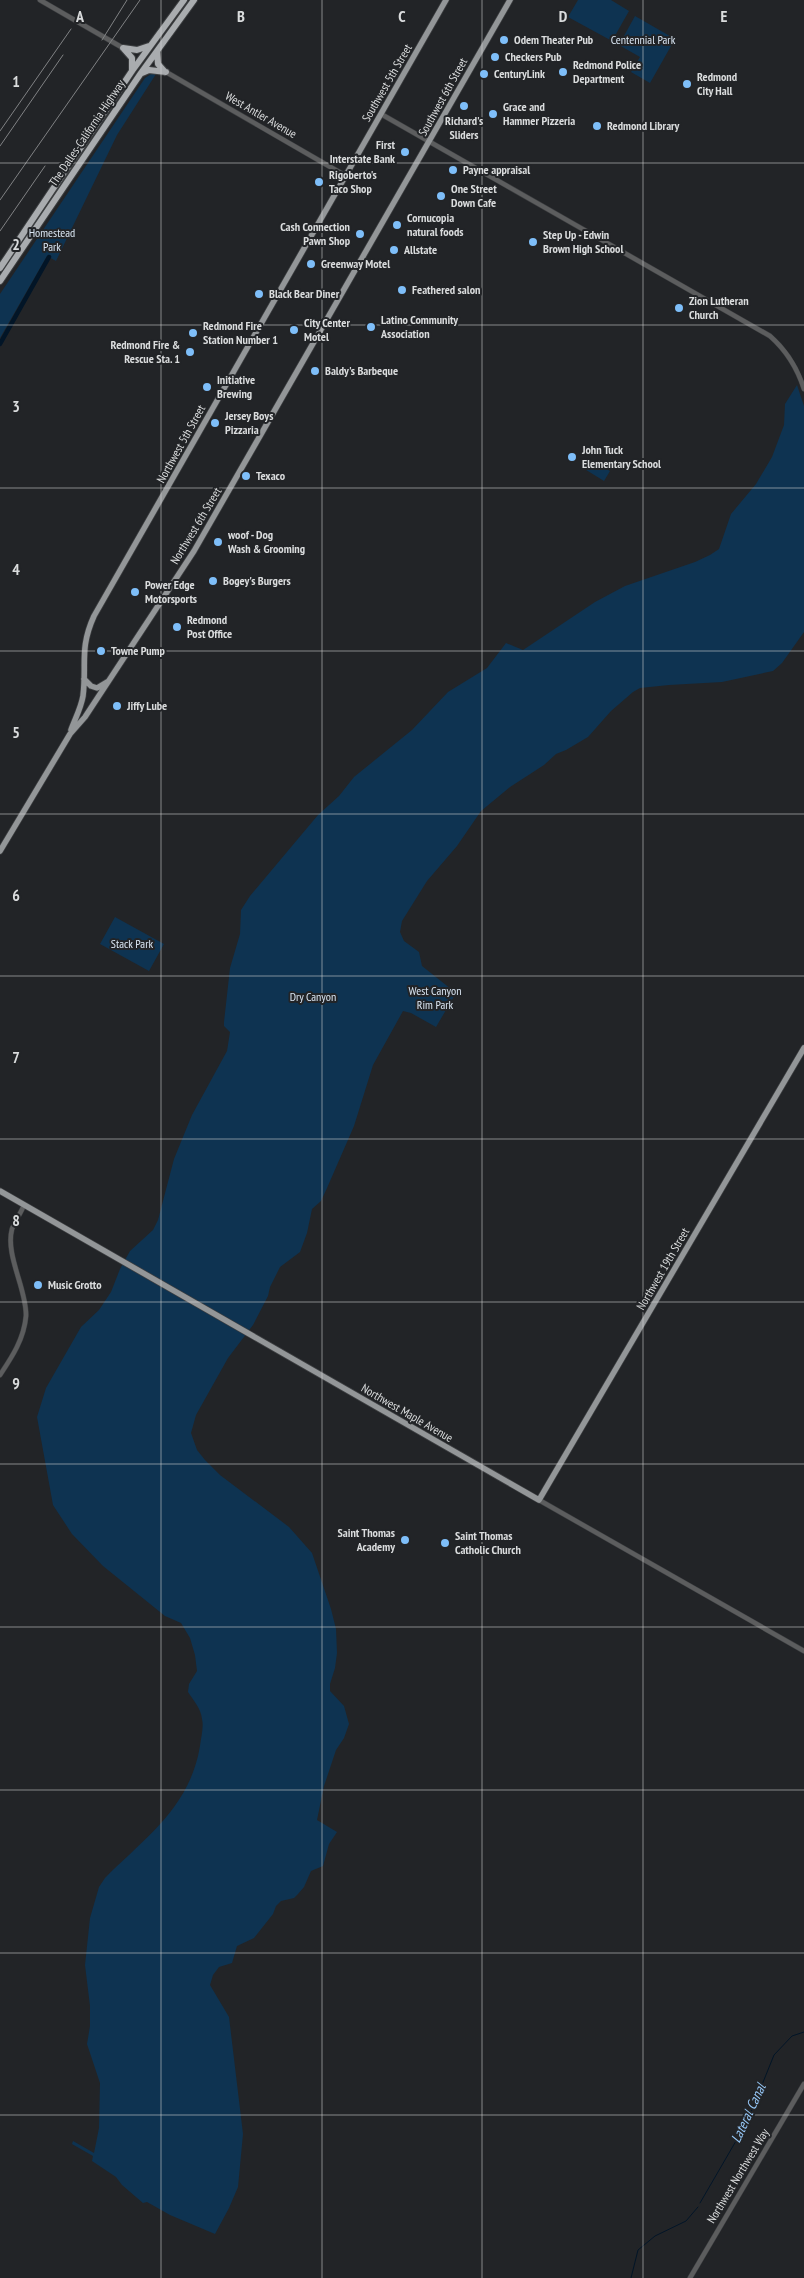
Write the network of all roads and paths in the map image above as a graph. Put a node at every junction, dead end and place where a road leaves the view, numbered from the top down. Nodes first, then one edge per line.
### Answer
1 (40, 0) edge
2 (184, 0) edge
3 (194, 0) edge
4 (446, 0) edge
5 (510, 0) edge
6 (150, 46) junction
7 (123, 48) junction
8 (156, 52) junction
9 (132, 71) junction
10 (166, 72) junction
11 (141, 73) junction
12 (381, 114) junction
13 (429, 142) junction
14 (346, 176) junction
15 (394, 203) joint
16 (0, 268) edge
17 (0, 281) edge
18 (804, 389) edge
19 (84, 679) junction
20 (109, 681) junction
21 (70, 734) junction
22 (0, 851) edge
23 (804, 1048) edge
24 (0, 1191) edge
25 (24, 1205) junction
26 (0, 1375) edge
27 (539, 1500) junction
28 (804, 1651) edge
29 (804, 2084) edge
30 (690, 2278) edge

1 - 7 street
2 - 6 highway, The Dalles-California Highway
3 - 8 highway, The Dalles-California Highway
4 - 12 main road, Southwest 5th Street
5 - 13 main road, Southwest 6th Street
6 - 7 highway
6 - 9 highway, The Dalles-California Highway
7 - 9 highway
8 - 10 highway
8 - 11 highway, The Dalles-California Highway
9 - 16 highway, The Dalles-California Highway
10 - 11 highway
10 - 14 street, West Antler Avenue
11 - 17 highway, The Dalles-California Highway
12 - 13 street
12 - 14 main road, Southwest 5th Street
13 - 15 main road, Southwest 6th Street
13 - 18 street
14 - 19 main road, Northwest 5th Street
15 - 20 main road, Northwest 6th Street
19 - 20 main road
19 - 21 main road, Northwest 5th Street
20 - 21 main road, Northwest 6th Street
21 - 22 main road, Northwest 6th Street
23 - 27 main road, Northwest 19th Street
24 - 25 main road, Northwest Maple Avenue
25 - 26 street
25 - 27 main road, Northwest Maple Avenue
27 - 28 street, Northwest Maple Avenue
29 - 30 street, Northwest Northwest Way

